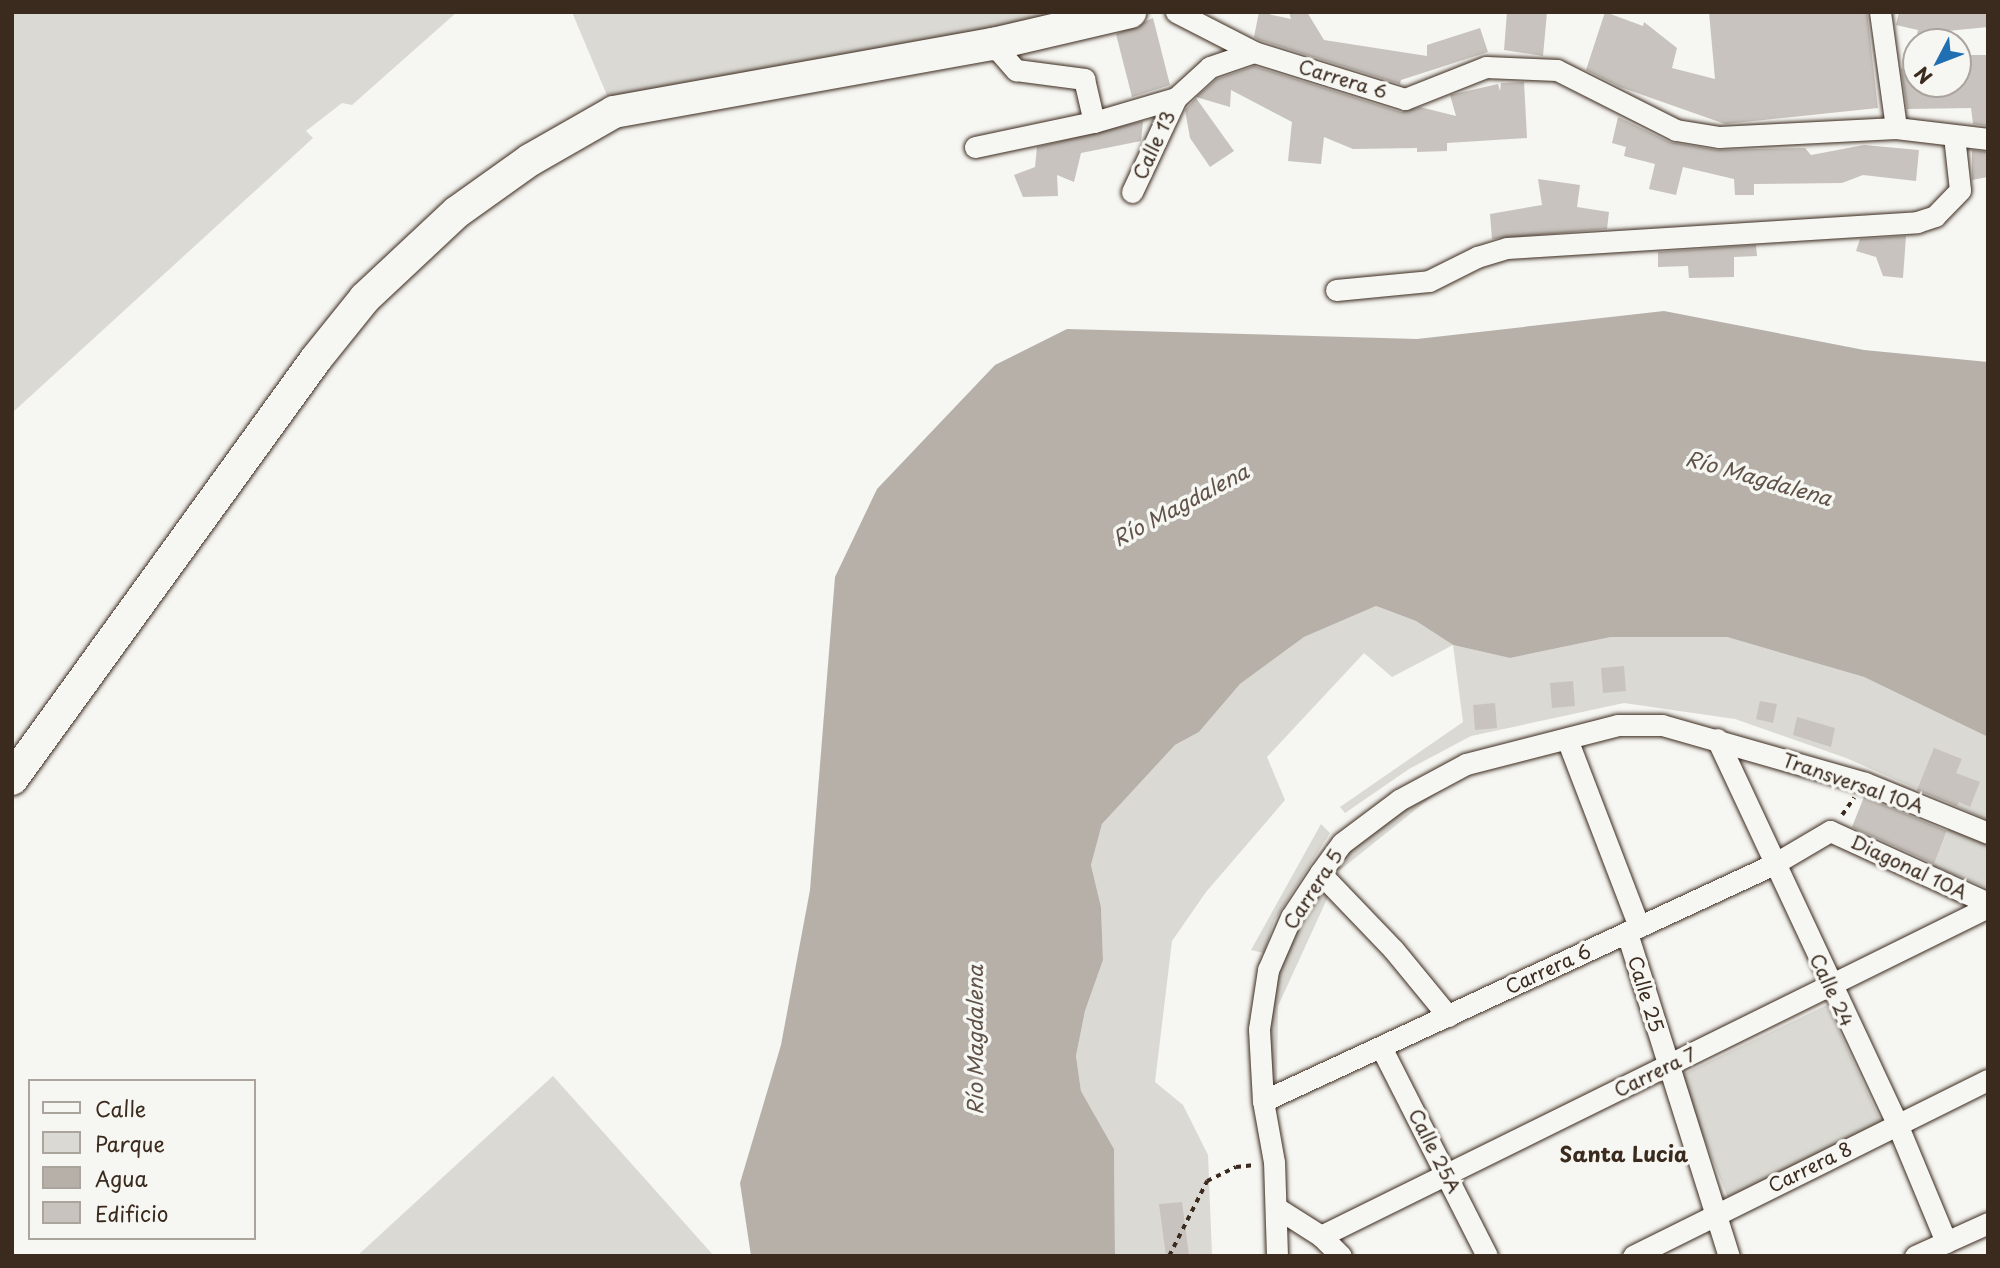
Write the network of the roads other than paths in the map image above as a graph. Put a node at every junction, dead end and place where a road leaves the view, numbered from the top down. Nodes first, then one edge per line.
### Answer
1 (1130, 12) edge
2 (1176, 12) edge
3 (1880, 12) edge
4 (993, 44) junction
5 (1254, 52) junction
6 (1176, 98) junction
7 (1094, 122) junction
8 (1896, 128) junction
9 (1954, 136) junction
10 (1988, 139) edge
11 (975, 148) dead end
12 (1132, 192) dead end
13 (1336, 290) dead end
14 (1567, 739) junction
15 (1717, 739) junction
16 (12, 779) edge
17 (1830, 831) joint
18 (1988, 833) edge
19 (1774, 864) junction
20 (1320, 873) junction
21 (1988, 905) edge
22 (1633, 930) junction
23 (1830, 985) junction
24 (1448, 1016) junction
25 (1381, 1047) junction
26 (1668, 1065) junction
27 (1988, 1080) edge
28 (1263, 1101) junction
29 (1897, 1124) junction
30 (1447, 1174) junction
31 (1277, 1208) junction
32 (1717, 1213) junction
33 (1988, 1223) edge
34 (1321, 1236) junction
35 (1946, 1241) junction
36 (1277, 1256) edge
37 (1341, 1256) edge
38 (1487, 1256) edge
39 (1633, 1256) edge
40 (1728, 1256) edge
41 (1915, 1256) edge

1 - 4 main road
2 - 5 street, Carrera 6
3 - 8 street
4 - 7 street
4 - 16 main road
5 - 6 street
5 - 8 street, Carrera 6
6 - 7 street
6 - 12 street, Calle 13
7 - 11 street
8 - 9 street, Carrera 6
9 - 10 street, Carrera 6
9 - 13 street
14 - 15 street, Carrera 5
14 - 20 street, Carrera 5
14 - 22 street, Calle 25
15 - 18 street, Transversal 10A
15 - 19 street, Calle 24
17 - 19 street, Carrera 6
17 - 21 street, Diagonal 10A
19 - 22 street, Carrera 6
19 - 23 street, Calle 24
20 - 24 street
20 - 28 street, Carrera 5
21 - 23 street, Carrera 7
22 - 24 street, Carrera 6
22 - 26 street, Calle 25
23 - 26 street, Carrera 7
23 - 29 street, Calle 24
24 - 25 street, Carrera 6
25 - 28 street, Carrera 6
25 - 30 street, Calle 25A
26 - 30 street, Carrera 7
26 - 32 street, Calle 25
27 - 29 street, Carrera 8
28 - 31 street, Carrera 5
29 - 32 street, Carrera 8
29 - 35 street, Calle 24
30 - 34 street, Carrera 7
30 - 38 street, Calle 25A
31 - 34 street
31 - 36 street, Carrera 5
32 - 39 street, Carrera 8
32 - 40 street, Calle 25
33 - 35 street
34 - 37 street
35 - 41 street

